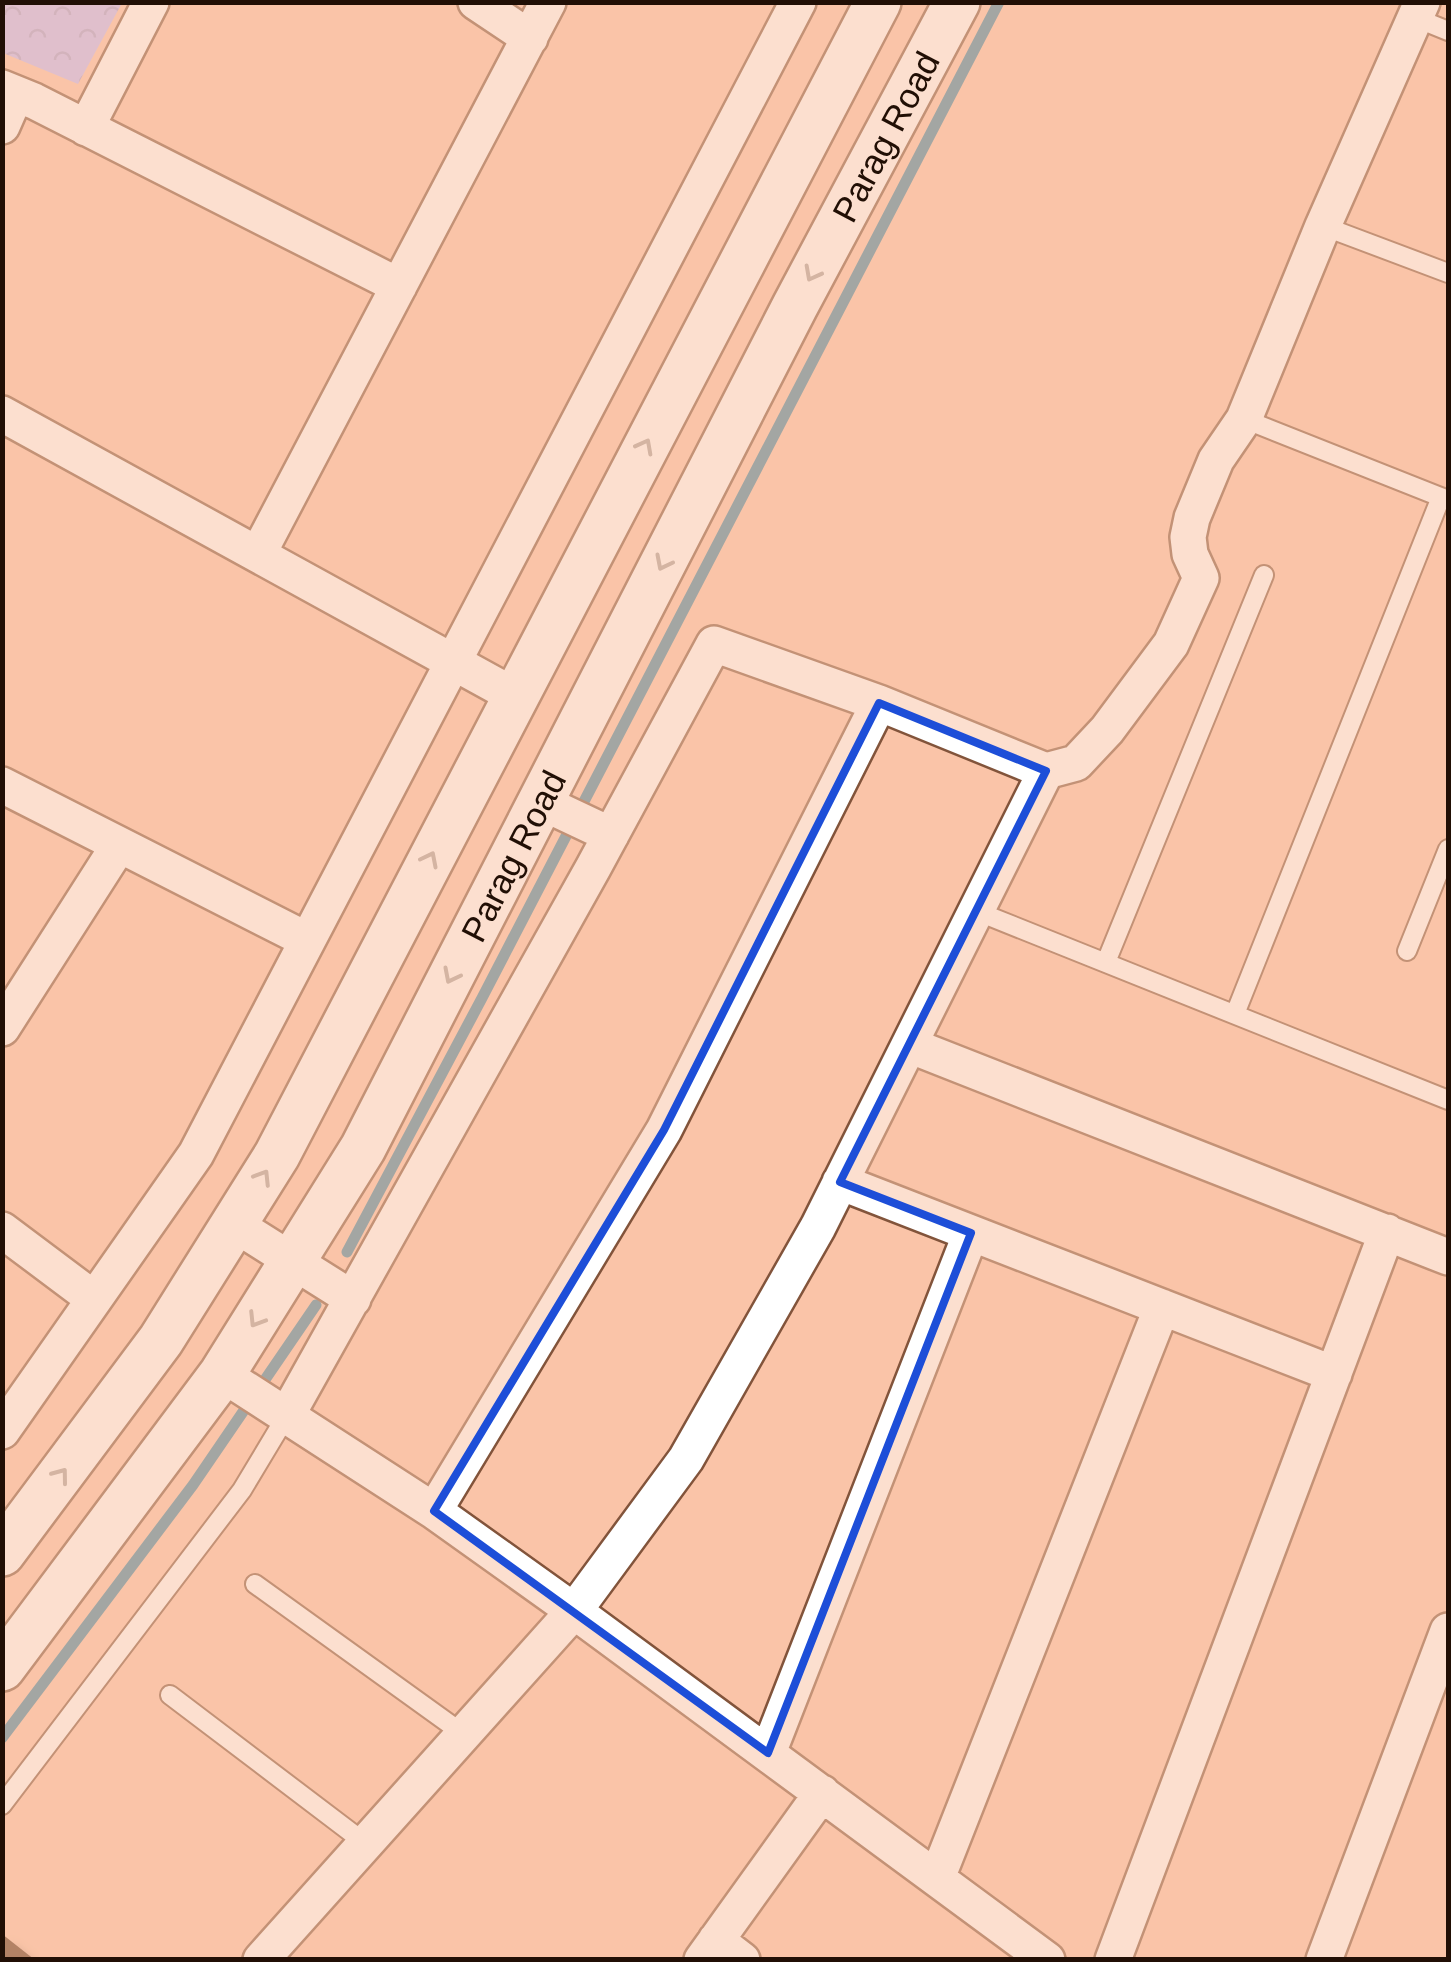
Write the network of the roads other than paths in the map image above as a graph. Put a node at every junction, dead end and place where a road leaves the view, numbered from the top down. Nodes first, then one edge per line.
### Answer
1 (152, 2) edge
2 (476, 2) edge
3 (548, 2) edge
4 (798, 2) edge
5 (878, 2) edge
6 (957, 2) edge
7 (1429, 17) edge
8 (530, 38) junction
9 (7, 102) edge
10 (86, 128) junction
11 (1323, 226) junction
12 (1448, 273) edge
13 (399, 286) junction
14 (2, 414) edge
15 (1244, 419) junction
16 (1445, 499) edge
17 (258, 554) junction
18 (1264, 575) dead end
19 (452, 661) junction
20 (515, 696) junction
21 (879, 703) junction
22 (1046, 771) junction
23 (2, 786) edge
24 (541, 802) junction
25 (610, 836) junction
26 (120, 845) junction
27 (1448, 849) edge
28 (976, 911) junction
29 (308, 940) junction
30 (1407, 951) dead end
31 (1106, 962) junction
32 (1235, 1014) junction
33 (2, 1028) edge
34 (909, 1045) junction
35 (1448, 1100) edge
36 (840, 1182) junction
37 (234, 1224) junction
38 (2, 1230) edge
39 (1387, 1232) junction
40 (971, 1233) junction
41 (1448, 1256) edge
42 (293, 1260) junction
43 (94, 1299) junction
44 (353, 1299) junction
45 (1162, 1307) junction
46 (222, 1374) junction
47 (1334, 1374) junction
48 (287, 1415) junction
49 (2, 1431) edge
50 (434, 1511) junction
51 (6, 1540) edge
52 (255, 1584) dead end
53 (574, 1611) junction
54 (1448, 1631) edge
55 (2, 1668) edge
56 (170, 1695) dead end
57 (462, 1733) junction
58 (768, 1753) junction
59 (822, 1793) junction
60 (2, 1806) edge
61 (365, 1843) junction
62 (937, 1878) junction
63 (720, 1953) edge
64 (1038, 1956) edge
65 (262, 1960) edge
66 (1113, 1960) edge
67 (1324, 1960) edge

1 - 10 street
2 - 8 street
3 - 8 street
4 - 19 street
20 -> 5 street, Parag Road
6 -> 24 street, Parag Road
7 - 11 street
8 - 13 street
9 - 10 street
10 - 13 street
11 - 12 lane
11 - 15 street
13 - 17 street
14 - 17 street
15 - 16 lane
15 - 22 street
16 - 32 lane
17 - 19 street
18 - 31 lane
19 - 20 street
19 - 29 street
37 -> 20 street, Parag Road
21 - 22 street
21 - 25 street
21 - 50 street
22 - 28 street
23 - 26 street
24 - 25 street
24 -> 42 street, Parag Road
25 - 44 street
26 - 29 street
26 - 33 street
27 - 30 lane
28 - 31 lane
28 - 34 street
29 - 43 street
31 - 32 lane
32 - 35 lane
34 - 36 street
34 - 39 street
36 - 40 street
36 - 53 street
37 - 42 street
51 -> 37 street, Parag Road
38 - 43 street
39 - 41 street
39 - 47 street
40 - 45 street
40 - 58 street
42 - 44 street
42 -> 46 street, Parag Road
43 - 49 street
44 - 48 street
45 - 47 street
45 - 62 street
46 - 48 street
46 - 55 street, Parag Road
47 - 66 street
48 - 50 street
48 - 60 lane
50 - 53 street
52 - 57 lane
53 - 57 street
53 - 58 street
54 - 67 street
56 - 61 lane
57 - 61 street
58 - 59 street
59 - 62 street
59 - 63 street
61 - 65 street
62 - 64 street

